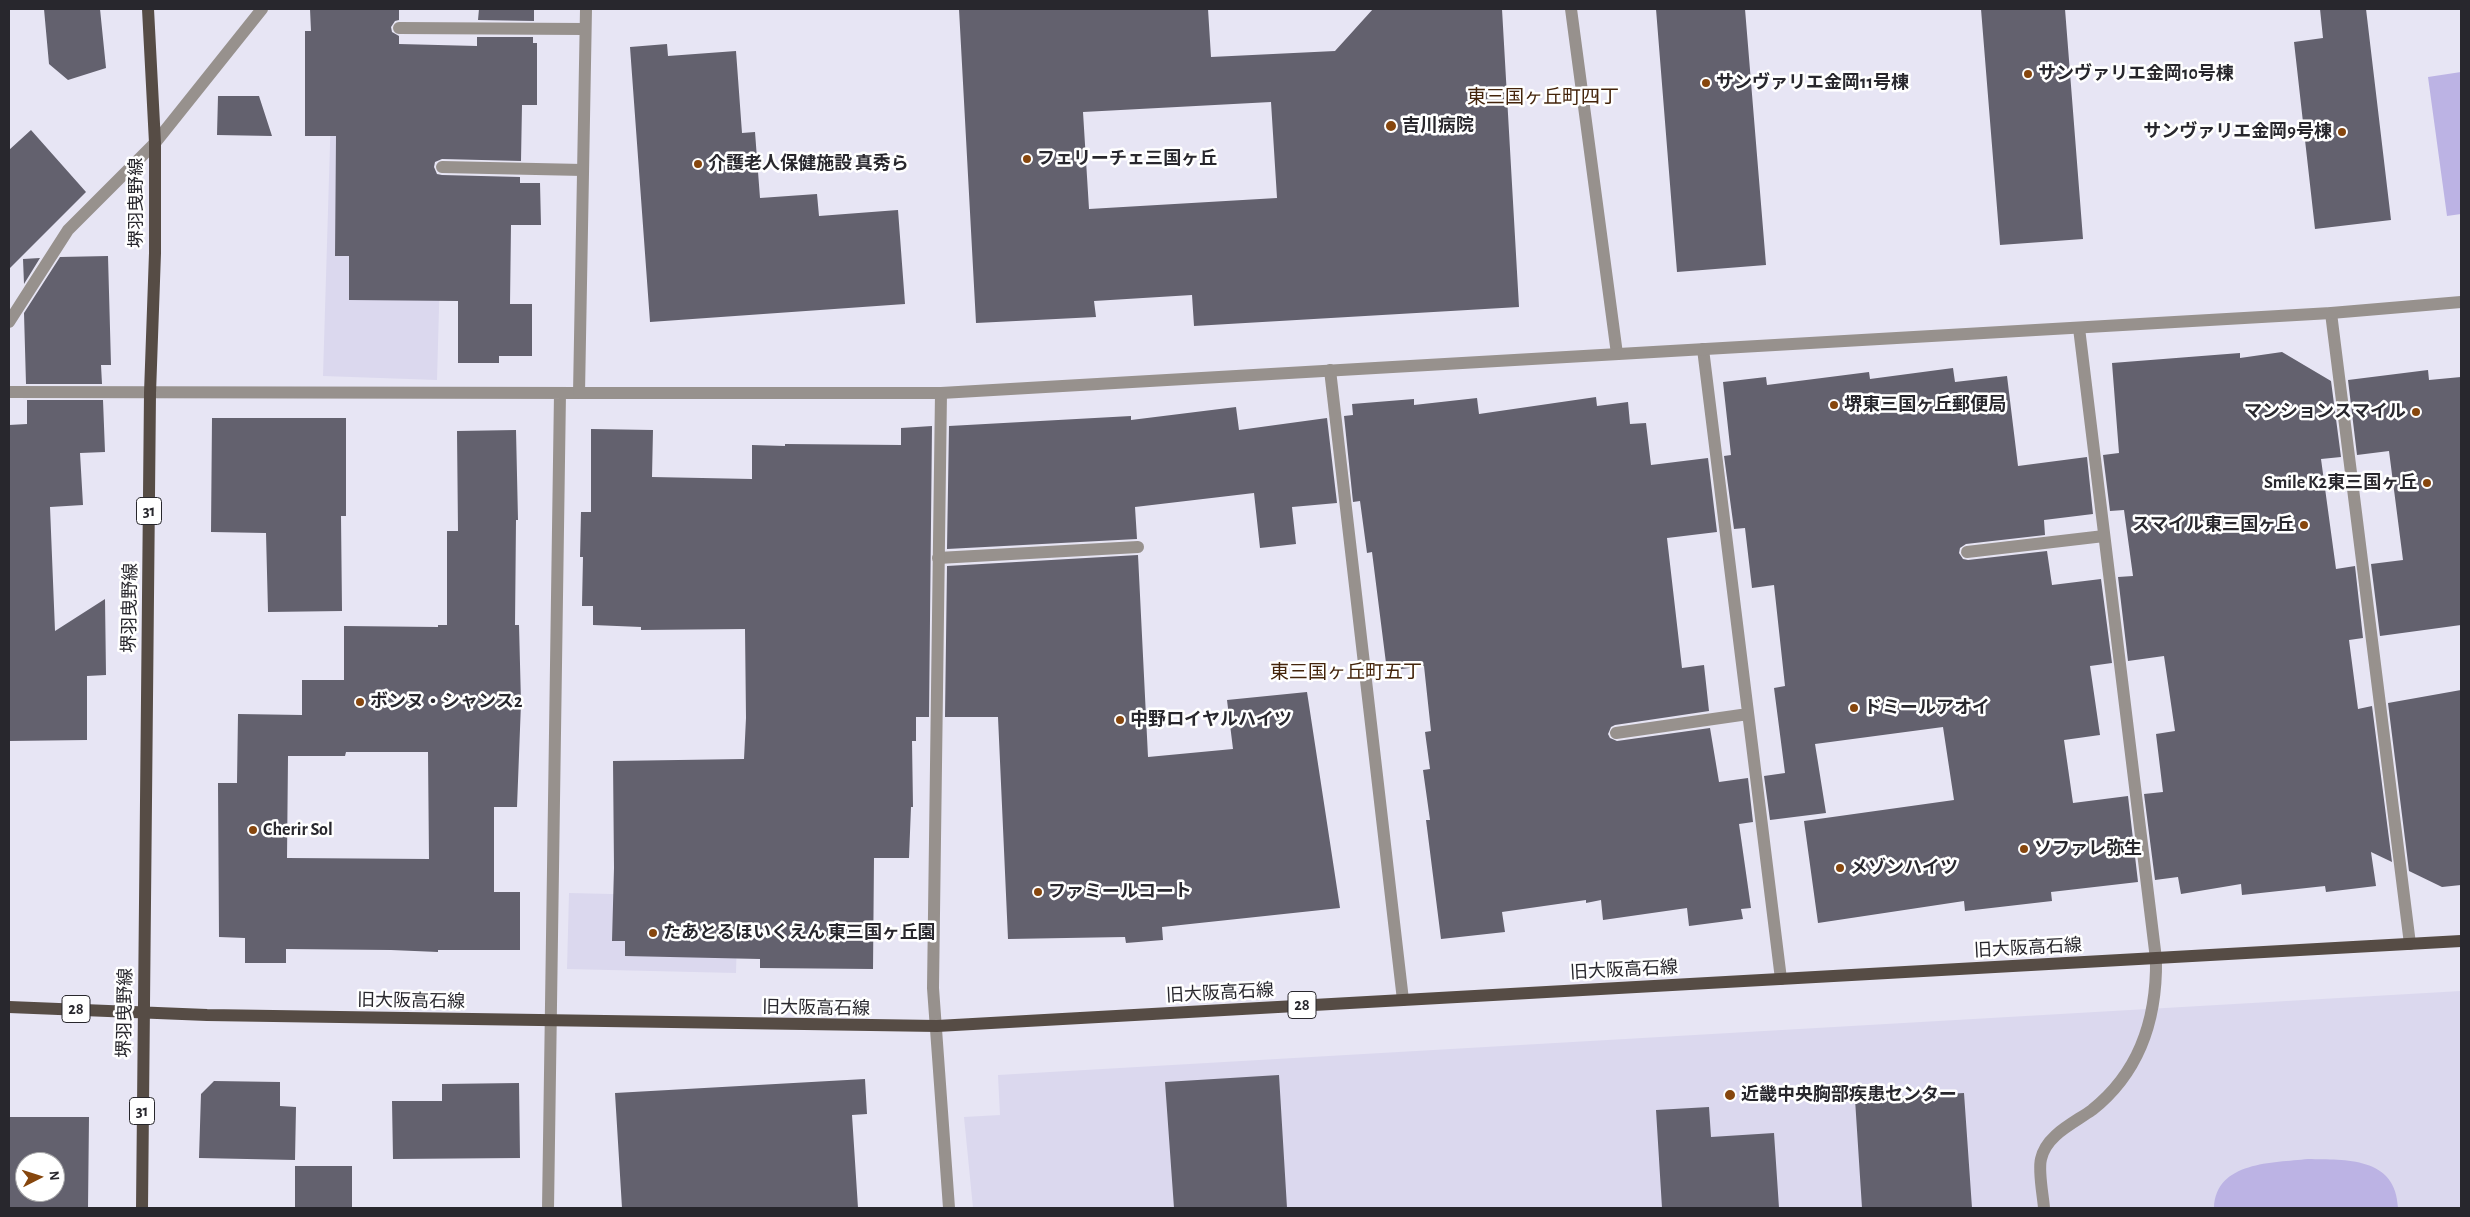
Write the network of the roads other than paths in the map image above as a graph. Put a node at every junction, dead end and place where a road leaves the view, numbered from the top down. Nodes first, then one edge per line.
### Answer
1 (148, 9) edge
2 (262, 9) edge
3 (586, 9) edge
4 (1571, 9) edge
5 (399, 28) dead end
6 (585, 29) junction
7 (155, 143) junction
8 (442, 167) dead end
9 (582, 170) junction
10 (2461, 302) edge
11 (2331, 313) junction
12 (9, 322) edge
13 (2079, 328) junction
14 (1703, 349) junction
15 (1617, 354) junction
16 (1330, 370) junction
17 (9, 392) edge
18 (150, 393) junction
19 (560, 393) junction
20 (579, 393) junction
21 (941, 393) junction
22 (2104, 536) junction
23 (1138, 547) dead end
24 (1967, 552) dead end
25 (938, 558) junction
26 (1748, 714) junction
27 (1616, 733) dead end
28 (2461, 941) edge
29 (2410, 944) junction
30 (2156, 959) junction
31 (1782, 979) junction
32 (1404, 1000) junction
33 (9, 1007) edge
34 (143, 1013) junction
35 (552, 1021) junction
36 (937, 1026) junction
37 (142, 1208) edge
38 (548, 1208) edge
39 (949, 1208) edge
40 (2044, 1208) edge

1 - 7 main road, 堺羽曳野線 / 31
2 - 7 street
3 - 6 street
4 - 15 street
5 - 6 street
6 - 9 street
7 - 12 street
7 - 18 main road, 堺羽曳野線 / 31
8 - 9 street
9 - 20 street
10 - 11 street
11 - 13 street
11 - 29 street
13 - 14 street
13 - 22 street
14 - 15 street
14 - 26 street
15 - 16 street
16 - 21 street
16 - 32 street
17 - 18 street
18 - 19 street
18 - 34 main road, 堺羽曳野線 / 31
19 - 20 street
19 - 35 street
20 - 21 street
21 - 25 street
22 - 24 street
22 - 30 street
23 - 25 street
25 - 36 street
26 - 27 street
26 - 31 street
28 - 29 main road, 旧大阪高石線 / 28
29 - 30 main road, 旧大阪高石線 / 28
30 - 31 main road, 旧大阪高石線 / 28
30 - 40 street
31 - 32 main road, 旧大阪高石線 / 28
32 - 36 main road, 旧大阪高石線 / 28
33 - 34 main road, 旧大阪高石線 / 28
34 - 35 main road, 旧大阪高石線 / 28
34 - 37 main road, 堺羽曳野線 / 31
35 - 36 main road, 旧大阪高石線 / 28
35 - 38 street
36 - 39 street

